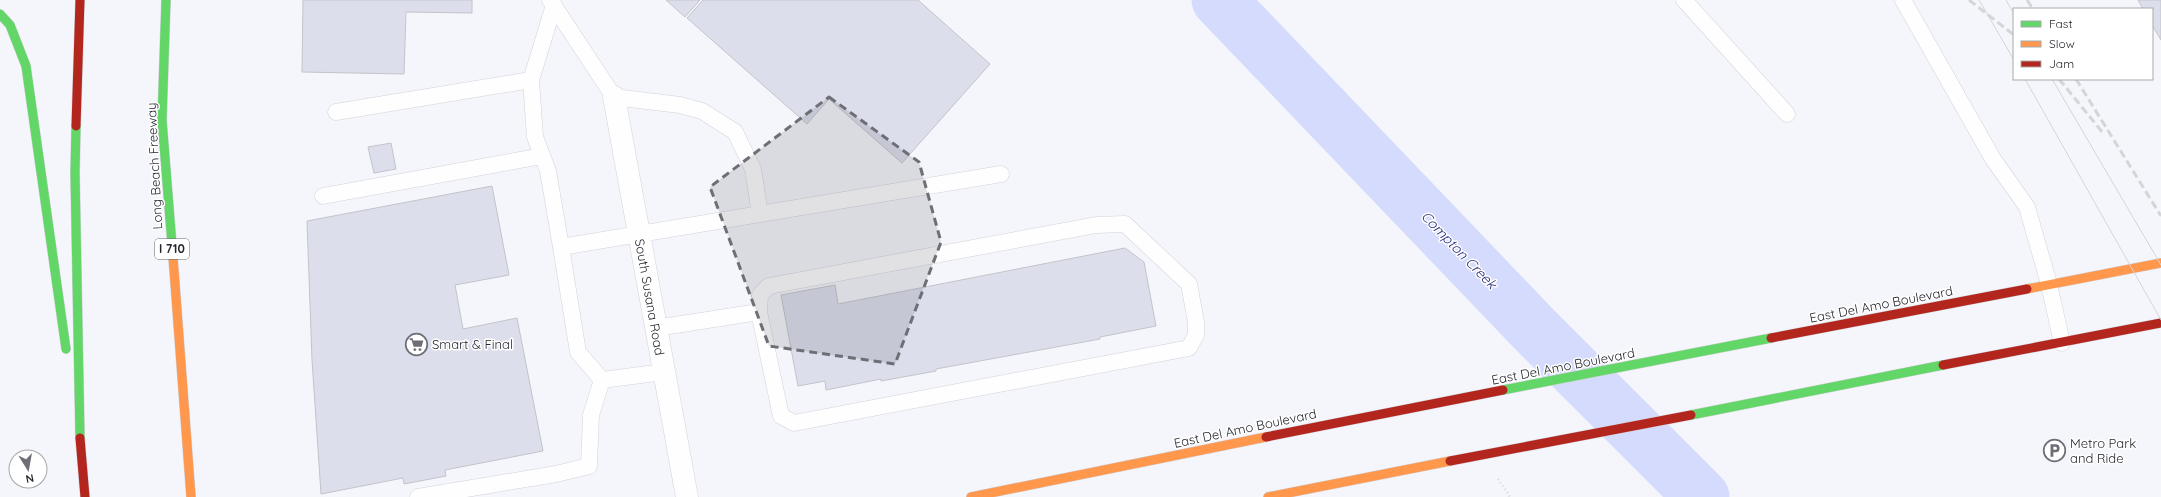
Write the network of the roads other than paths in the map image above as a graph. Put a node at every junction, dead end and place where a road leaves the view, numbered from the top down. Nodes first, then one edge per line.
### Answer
1 (80, 0) edge
2 (166, 0) edge
3 (1684, 0) edge
4 (1903, 0) edge
5 (552, 3) edge
6 (0, 14) edge
7 (531, 80) junction
8 (614, 97) junction
9 (336, 112) dead end
10 (1787, 114) dead end
11 (542, 156) junction
12 (1001, 174) dead end
13 (323, 196) dead end
14 (760, 214) junction
15 (639, 235) junction
16 (561, 247) junction
17 (2161, 263) edge
18 (2049, 284) junction
19 (759, 312) junction
20 (2161, 323) edge
21 (656, 328) junction
22 (2062, 343) junction
23 (664, 372) junction
24 (602, 380) junction
25 (80, 442) junction
26 (85, 497) edge
27 (191, 497) edge
28 (418, 497) edge
29 (687, 497) edge
30 (971, 497) edge
31 (1268, 497) edge

1 - 25 main road
2 - 27 main road, Long Beach Freeway / I 710
3 - 10 lane
4 - 18 lane
5 - 7 lane
5 - 8 lane
6 - 25 main road
7 - 9 lane
7 - 11 lane
8 - 14 lane
8 - 15 street, South Susana Road
11 - 13 lane
11 - 16 lane
12 - 14 lane
14 - 15 lane
15 - 16 lane
15 - 21 street, South Susana Road
16 - 24 lane
17 - 18 main road, East Del Amo Boulevard
18 - 22 lane
18 - 30 main road, East Del Amo Boulevard
19 - 19 lane
19 - 21 lane
20 - 22 main road
21 - 23 street, South Susana Road
22 - 31 main road
23 - 24 lane
23 - 29 street, South Susana Road
24 - 28 lane
25 - 26 main road

